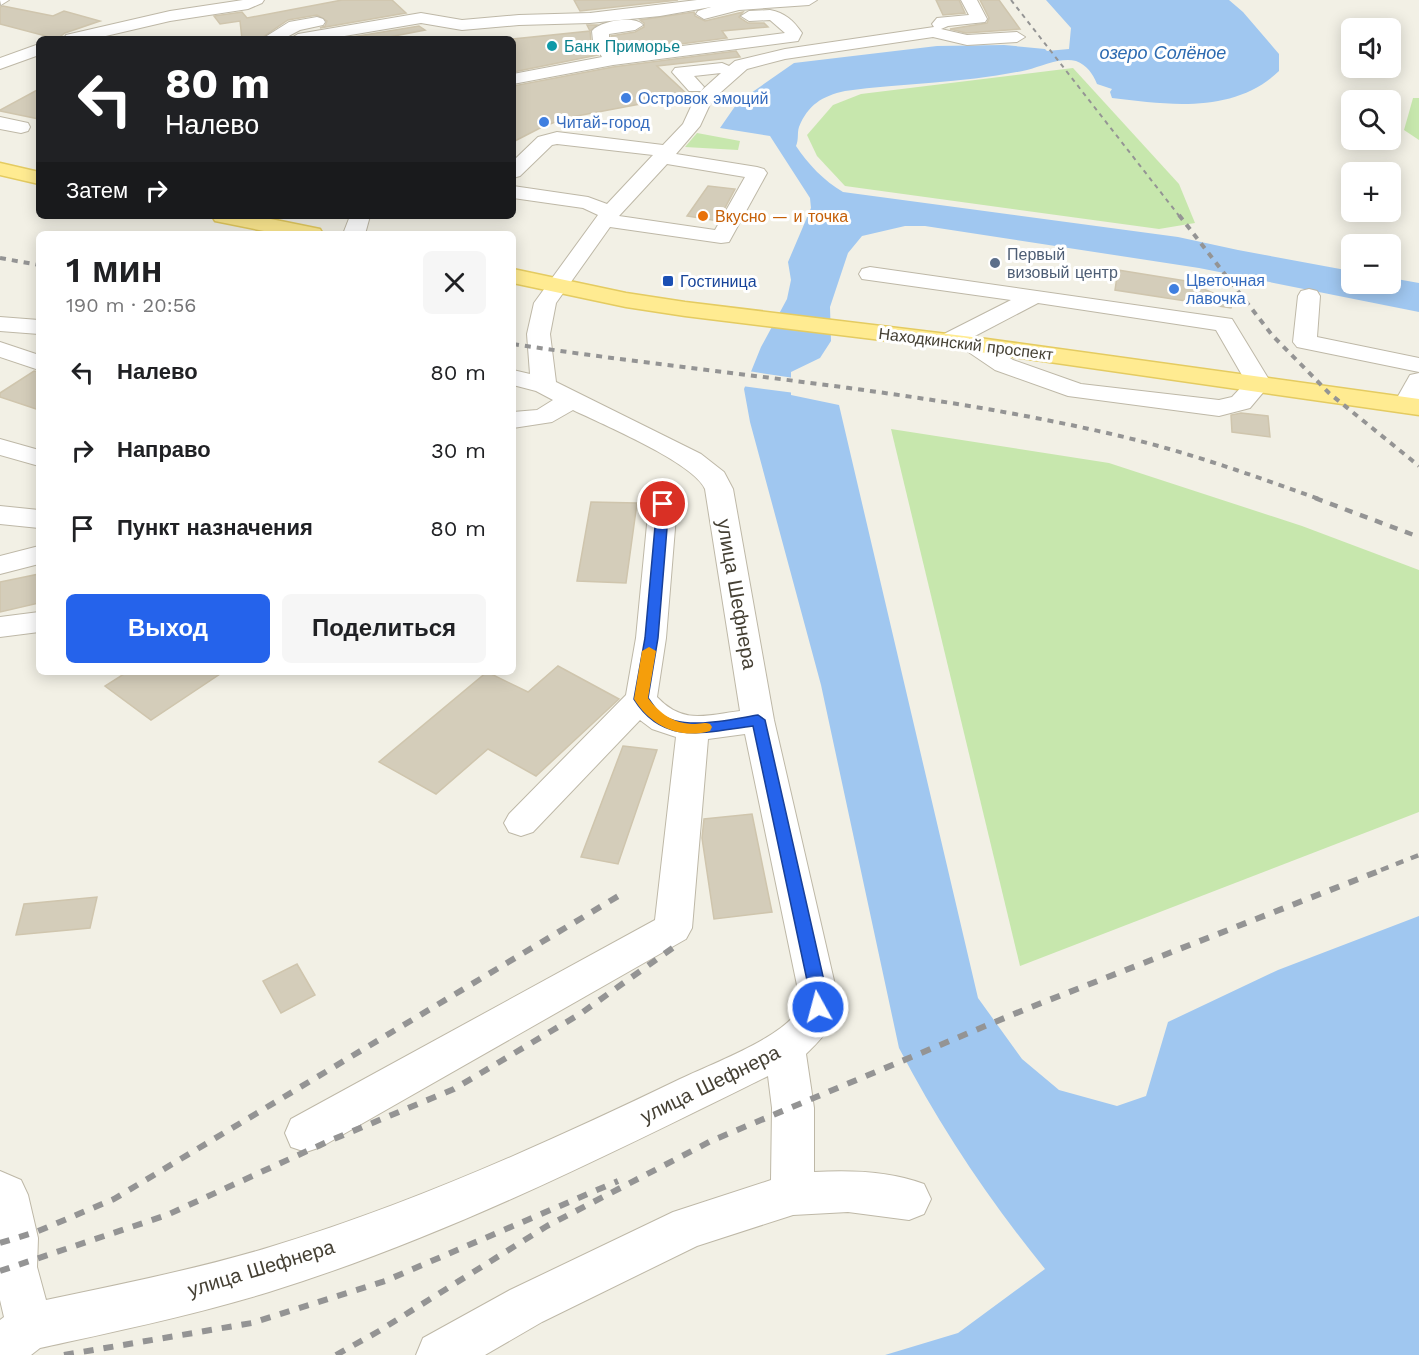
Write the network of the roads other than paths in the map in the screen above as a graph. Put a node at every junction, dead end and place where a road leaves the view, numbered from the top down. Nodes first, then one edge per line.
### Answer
1 (256, 0) edge
2 (693, 0) edge
3 (809, 0) edge
4 (969, 0) edge
5 (733, 2) edge
6 (417, 3) dead end
7 (517, 4) dead end
8 (616, 6) dead end
9 (171, 16) junction
10 (679, 22) junction
11 (462, 25) junction
12 (933, 32) junction
13 (80, 36) edge
14 (82, 36) edge
15 (276, 36) edge
16 (316, 36) edge
17 (431, 36) dead end
18 (1017, 37) dead end
19 (36, 50) edge
20 (613, 60) junction
21 (0, 64) edge
22 (741, 65) junction
23 (516, 78) edge
24 (694, 87) dead end
25 (0, 123) edge
26 (21, 127) dead end
27 (664, 154) junction
28 (516, 169) edge
29 (0, 170) edge
30 (36, 177) edge
31 (516, 192) edge
32 (608, 216) junction
33 (239, 219) edge
34 (297, 231) edge
35 (870, 274) dead end
36 (516, 277) edge
37 (559, 286) junction
38 (1035, 296) junction
39 (1309, 296) dead end
40 (0, 324) edge
41 (36, 327) edge
42 (960, 343) junction
43 (0, 349) edge
44 (36, 362) edge
45 (1419, 365) edge
46 (1419, 380) edge
47 (1259, 383) junction
48 (544, 387) edge
49 (1413, 406) edge
50 (516, 420) edge
51 (0, 447) edge
52 (36, 457) edge
53 (663, 504) dead end
54 (0, 515) edge
55 (36, 519) edge
56 (36, 556) edge
57 (0, 565) edge
58 (36, 622) edge
59 (0, 627) edge
60 (641, 699) junction
61 (758, 720) junction
62 (693, 729) junction
63 (521, 823) dead end
64 (785, 1048) junction
65 (306, 1133) dead end
66 (0, 1192) edge
67 (793, 1194) junction
68 (909, 1199) dead end
69 (15, 1338) edge
70 (440, 1355) edge

1 - 9 street
2 - 8 street
3 - 5 street
4 - 12 street
5 - 10 street
5 - 11 street
6 - 15 street
7 - 11 street
9 - 13 street
9 - 14 street
10 - 20 street
10 - 20 street
11 - 16 street
11 - 17 street
12 - 18 street
12 - 22 street
19 - 21 street
20 - 23 street
22 - 24 street
22 - 27 street
25 - 26 street
27 - 28 street
27 - 32 street
27 - 32 street
29 - 30 main road
31 - 32 street
32 - 37 street
33 - 34 main road
35 - 38 street
36 - 37 main road, Находкинский проспект
37 - 42 main road, Находкинский проспект
37 - 48 street
38 - 42 street
38 - 47 street
39 - 45 street
40 - 41 street
42 - 47 main road, Находкинский проспект
43 - 44 street
46 - 49 street
47 - 49 main road, Находкинский проспект
48 - 50 street
48 - 61 street, улица Шефнера
51 - 52 street
53 - 60 street
54 - 55 street
56 - 57 street
58 - 59 street
60 - 62 street
60 - 63 street
61 - 62 street
61 - 64 street, улица Шефнера
62 - 65 street
64 - 67 street
64 - 69 street, улица Шефнера
66 - 69 street
67 - 68 street
67 - 70 street

